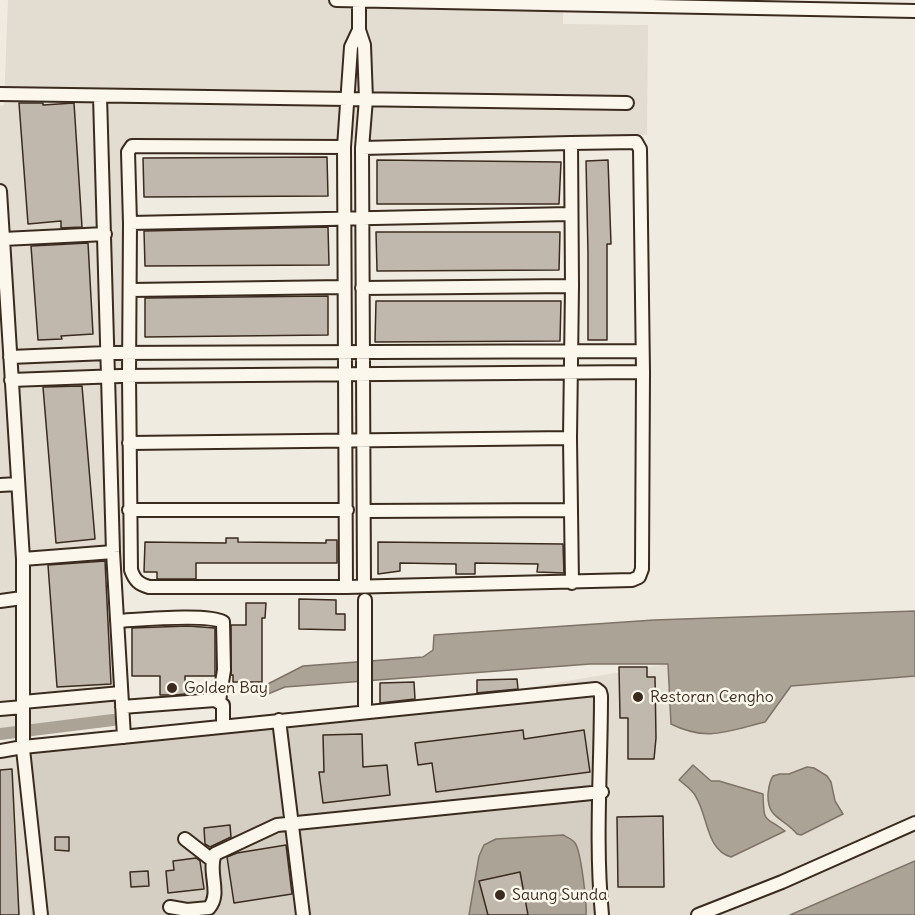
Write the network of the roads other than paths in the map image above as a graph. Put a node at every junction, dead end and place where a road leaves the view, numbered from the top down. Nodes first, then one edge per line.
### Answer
1 (336, 0) edge
2 (359, 1) edge
3 (422, 1) edge
4 (437, 1) edge
5 (915, 11) edge
6 (359, 30) junction
7 (0, 94) edge
8 (100, 96) junction
9 (348, 99) junction
10 (366, 99) junction
11 (627, 103) dead end
12 (571, 143) junction
13 (344, 147) junction
14 (362, 148) junction
15 (0, 191) edge
16 (570, 214) junction
17 (344, 219) junction
18 (362, 220) junction
19 (130, 223) junction
20 (105, 234) junction
21 (3, 239) junction
22 (572, 286) junction
23 (344, 287) junction
24 (362, 288) junction
25 (130, 290) junction
26 (6, 350) edge
27 (642, 351) junction
28 (362, 352) junction
29 (466, 352) junction
30 (571, 352) junction
31 (107, 353) junction
32 (129, 353) junction
33 (237, 353) junction
34 (345, 353) junction
35 (571, 372) junction
36 (643, 372) junction
37 (467, 373) junction
38 (363, 374) junction
39 (238, 375) junction
40 (345, 375) junction
41 (108, 376) junction
42 (129, 376) junction
43 (11, 380) junction
44 (570, 438) junction
45 (363, 441) junction
46 (346, 442) junction
47 (129, 443) junction
48 (18, 484) junction
49 (0, 485) edge
50 (129, 510) junction
51 (347, 510) junction
52 (570, 510) junction
53 (364, 511) junction
54 (114, 552) junction
55 (23, 559) junction
56 (572, 583) junction
57 (364, 586) junction
58 (346, 587) junction
59 (22, 598) junction
60 (365, 600) dead end
61 (0, 601) edge
62 (117, 621) junction
63 (121, 693) junction
64 (219, 701) junction
65 (122, 707) junction
66 (23, 708) junction
67 (0, 709) edge
68 (365, 712) junction
69 (279, 720) junction
70 (223, 726) junction
71 (124, 737) junction
72 (23, 742) junction
73 (0, 752) edge
74 (600, 792) junction
75 (915, 823) edge
76 (291, 824) junction
77 (185, 839) dead end
78 (212, 860) junction
79 (170, 908) dead end
80 (40, 915) edge
81 (303, 915) edge
82 (602, 915) edge
83 (698, 915) edge

1 - 2 street
2 - 3 street
2 - 6 street
3 - 4 street
4 - 5 street
6 - 9 street
6 - 10 street
7 - 8 street
8 - 9 street
8 - 20 street
9 - 10 street
9 - 13 street
10 - 11 street
10 - 14 street
12 - 14 street
12 - 16 street
12 - 27 street
13 - 17 street
13 - 19 street
14 - 18 street
15 - 21 street
16 - 18 street
16 - 22 street
17 - 18 street
17 - 19 street
17 - 23 street
18 - 24 street
19 - 25 street
20 - 21 street
20 - 31 street
21 - 26 street
22 - 24 street
22 - 30 street
23 - 25 street
23 - 34 street
24 - 28 street
25 - 32 street
26 - 31 street
26 - 43 street
27 - 30 street
27 - 36 street
28 - 29 street
28 - 34 street
28 - 38 street
29 - 30 street
29 - 37 street
30 - 35 street
31 - 32 street
31 - 41 street
32 - 33 street
32 - 42 street
33 - 34 street
33 - 39 street
34 - 40 street
35 - 36 street
35 - 37 street
35 - 44 street
36 - 56 street
37 - 38 street
38 - 40 street
38 - 45 street
39 - 40 street
39 - 42 street
40 - 46 street
41 - 42 street
41 - 43 street
41 - 54 street
42 - 47 street
43 - 48 street
44 - 45 street
44 - 52 street
45 - 46 street
45 - 53 street
46 - 47 street
46 - 51 street
47 - 50 street
48 - 49 street
48 - 55 street
50 - 51 street
50 - 58 street
51 - 58 street
52 - 53 street
52 - 56 street
53 - 57 street
54 - 55 street
54 - 62 street
55 - 59 street
56 - 57 street
57 - 58 street
59 - 61 street
59 - 66 street
60 - 68 street
62 - 63 street
62 - 64 street
63 - 65 street
63 - 66 street
64 - 65 street
64 - 70 street
65 - 71 street
66 - 67 street
66 - 72 street
68 - 69 street
68 - 74 street
69 - 70 street
69 - 76 street
70 - 71 street
71 - 72 street
72 - 73 street
72 - 80 street
74 - 76 street
74 - 82 street
75 - 83 street
76 - 78 street
76 - 81 street
77 - 78 street
78 - 79 street

